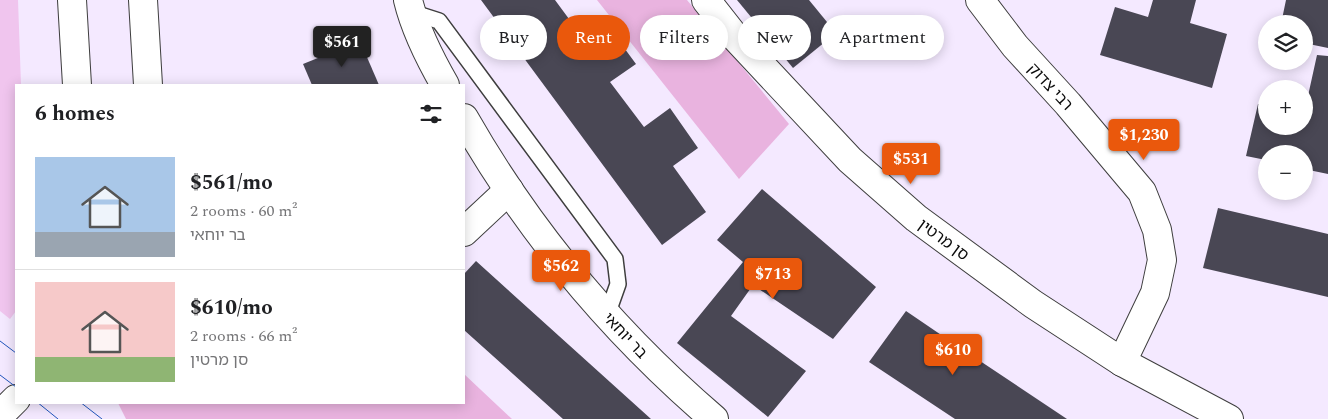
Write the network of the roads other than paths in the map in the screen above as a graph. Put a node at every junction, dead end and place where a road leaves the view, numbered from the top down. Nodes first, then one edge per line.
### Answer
1 (72, 0) edge
2 (143, 0) edge
3 (706, 0) edge
4 (980, 0) edge
5 (409, 6) edge
6 (77, 84) edge
7 (148, 84) edge
8 (444, 84) edge
9 (465, 120) edge
10 (509, 190) junction
11 (465, 231) edge
12 (606, 314) junction
13 (1122, 362) junction
14 (15, 400) edge
15 (0, 415) edge
16 (714, 419) edge
17 (1229, 419) edge

1 - 6 street
2 - 7 street
3 - 13 street, סן מרטין
4 - 13 street, רבי צדוק
5 - 8 street
5 - 12 lane
9 - 10 street, בר יוחאי
10 - 11 street
10 - 12 street, בר יוחאי
12 - 16 street, בר יוחאי
13 - 17 street, סן מרטין
14 - 15 street

